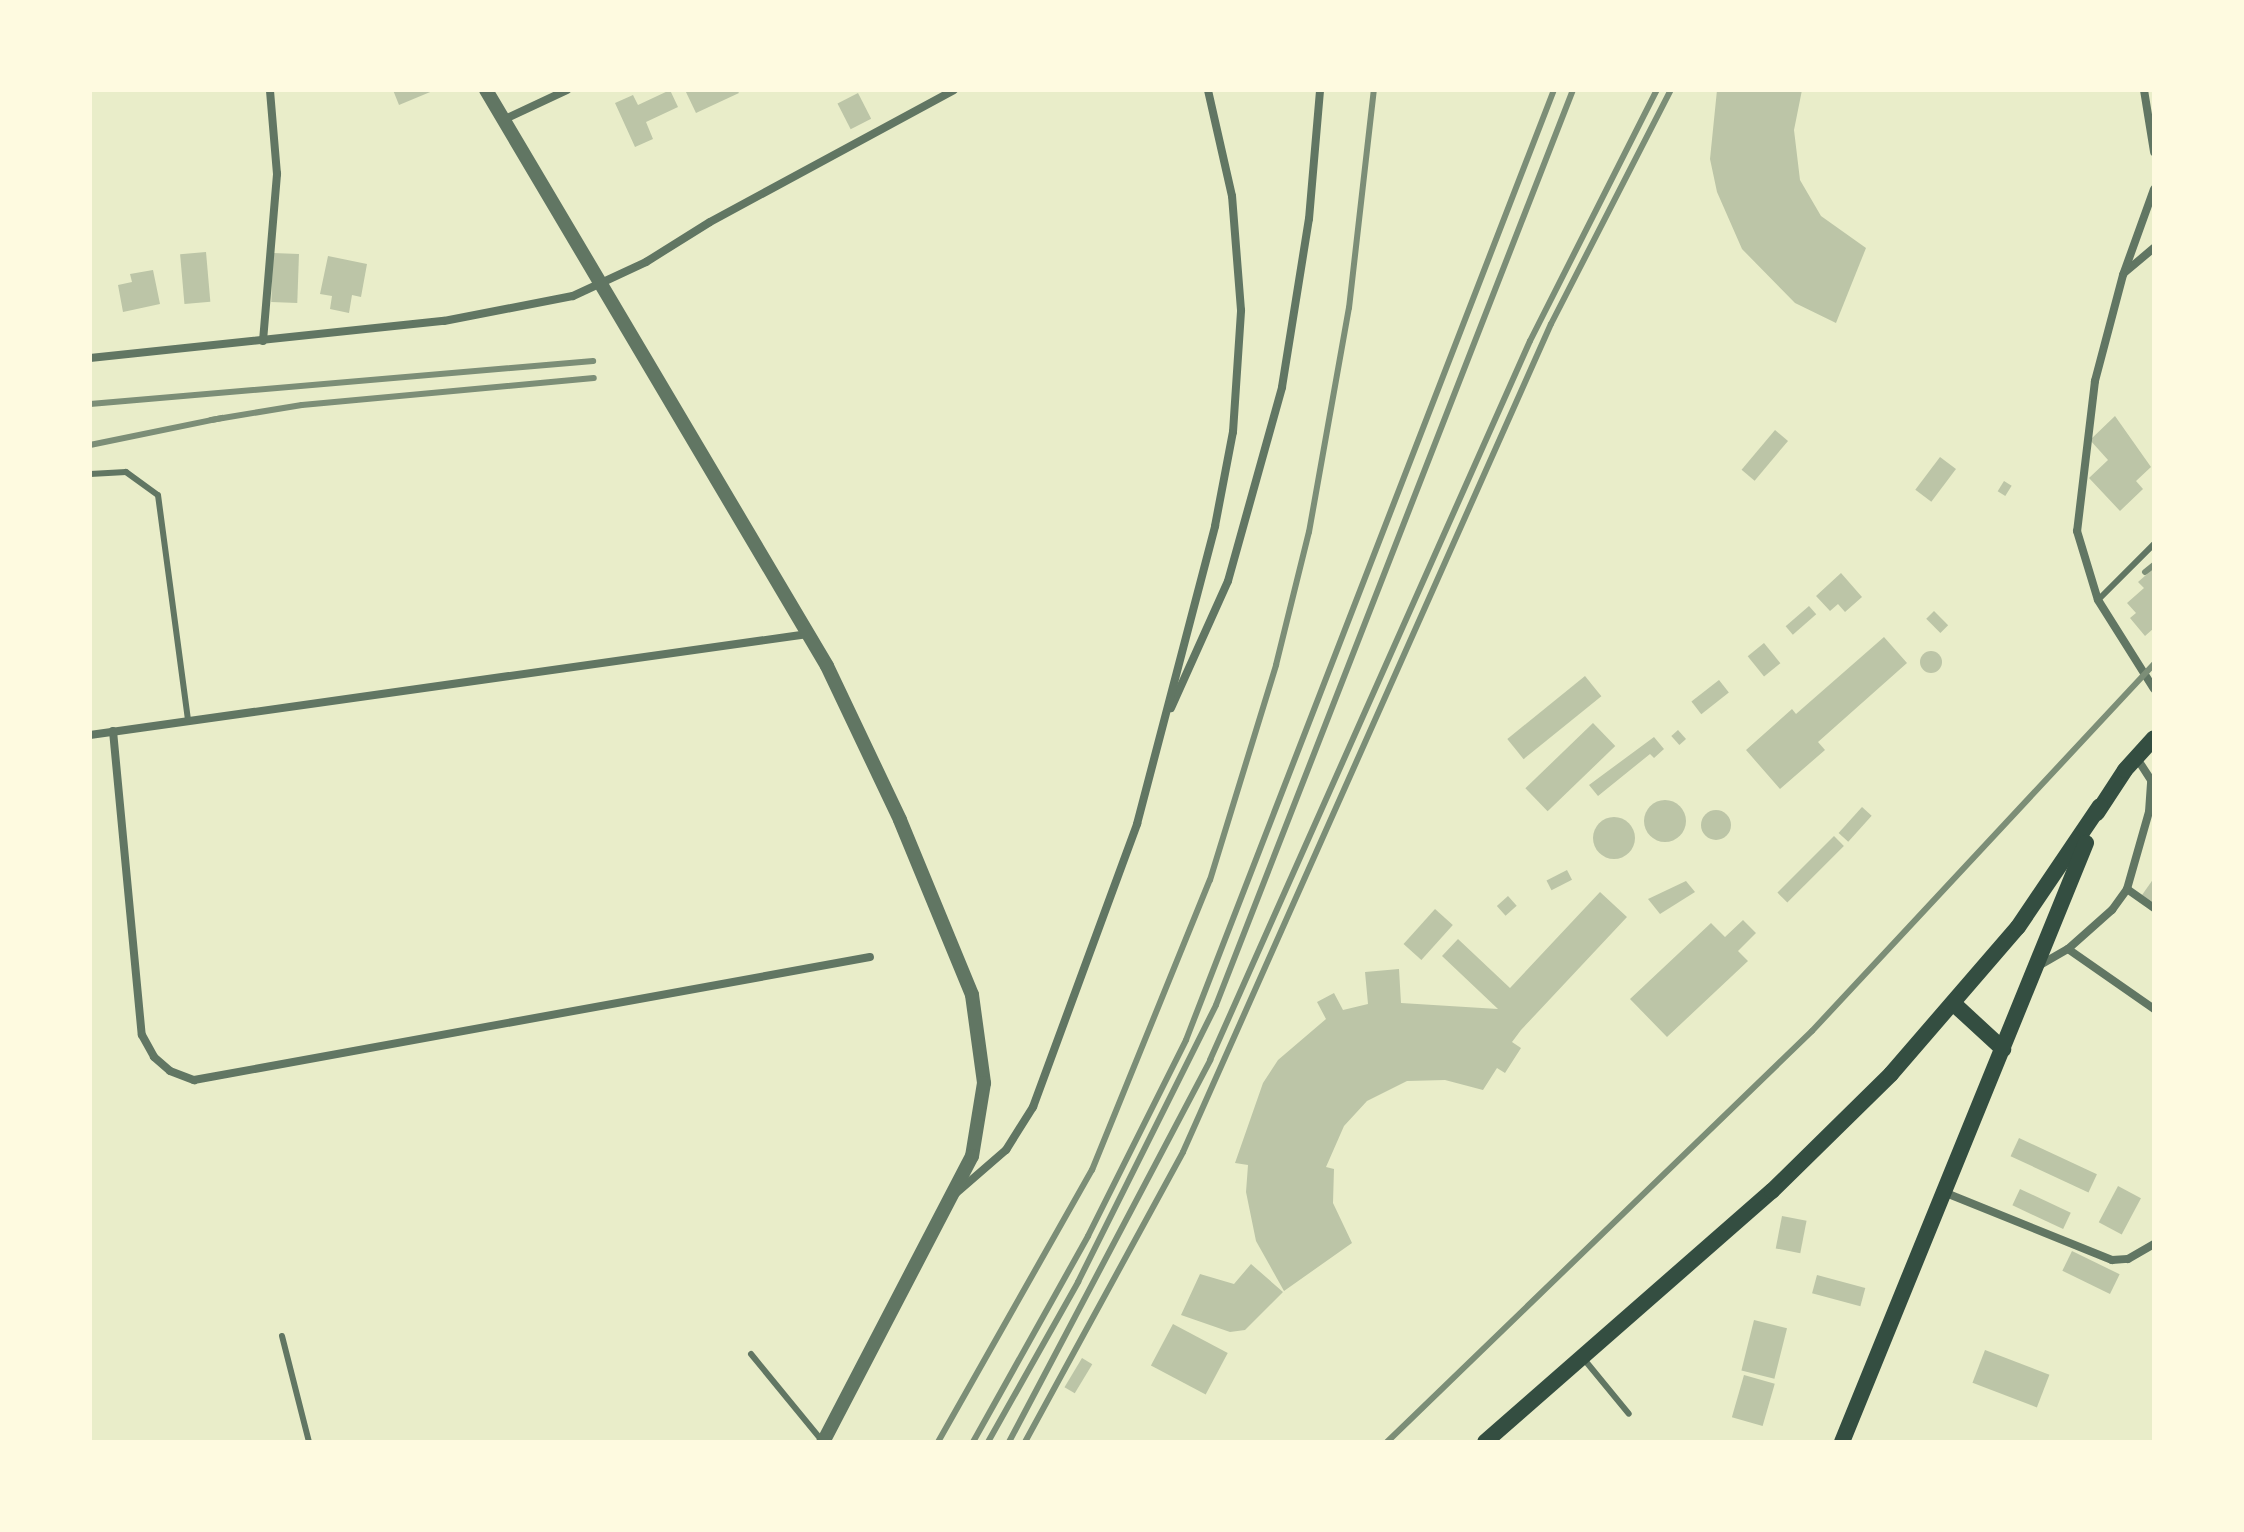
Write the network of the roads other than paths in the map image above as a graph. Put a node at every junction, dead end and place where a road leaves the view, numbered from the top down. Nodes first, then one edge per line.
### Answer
1 (270, 90) edge
2 (486, 90) edge
3 (567, 90) edge
4 (954, 90) edge
5 (1208, 90) edge
6 (1320, 90) edge
7 (2144, 90) edge
8 (503, 121) junction
9 (2154, 152) edge
10 (2154, 189) edge
11 (2154, 248) edge
12 (2123, 275) junction
13 (598, 285) junction
14 (263, 341) junction
15 (90, 358) edge
16 (90, 474) edge
17 (2154, 544) edge
18 (2098, 600) junction
19 (809, 634) junction
20 (2153, 687) edge
21 (188, 721) junction
22 (113, 731) junction
23 (1161, 731) junction
24 (90, 735) edge
25 (2154, 738) edge
26 (2136, 757) junction
27 (2152, 781) edge
28 (2100, 806) junction
29 (2127, 889) junction
30 (2154, 908) edge
31 (2068, 949) junction
32 (870, 957) dead end
33 (2039, 966) junction
34 (1954, 1004) junction
35 (2154, 1009) edge
36 (2003, 1049) junction
37 (1946, 1193) junction
38 (954, 1195) junction
39 (2154, 1244) edge
40 (282, 1336) dead end
41 (751, 1354) dead end
42 (1583, 1358) junction
43 (1629, 1414) dead end
44 (309, 1442) edge
45 (823, 1442) edge
46 (1485, 1442) edge
47 (1842, 1442) edge

1 - 14 street
2 - 8 street
3 - 8 street
4 - 13 street
5 - 23 street
6 - 23 street
7 - 9 street
8 - 13 street
10 - 12 street
11 - 12 street
12 - 18 street
13 - 14 street
13 - 19 street
14 - 15 street
16 - 21 lane
17 - 18 lane
18 - 20 street
19 - 21 street
19 - 38 street
21 - 22 street
22 - 24 street
22 - 32 street
23 - 38 street
25 - 26 main road
26 - 27 street
26 - 28 main road
27 - 29 street
28 - 33 main road
28 - 34 main road
29 - 30 street
29 - 31 street
31 - 33 street
31 - 35 street
33 - 36 main road
34 - 36 main road
34 - 42 main road
36 - 37 main road
37 - 39 street
37 - 47 main road
38 - 45 street
40 - 44 lane
41 - 45 lane
42 - 43 lane
42 - 46 main road

